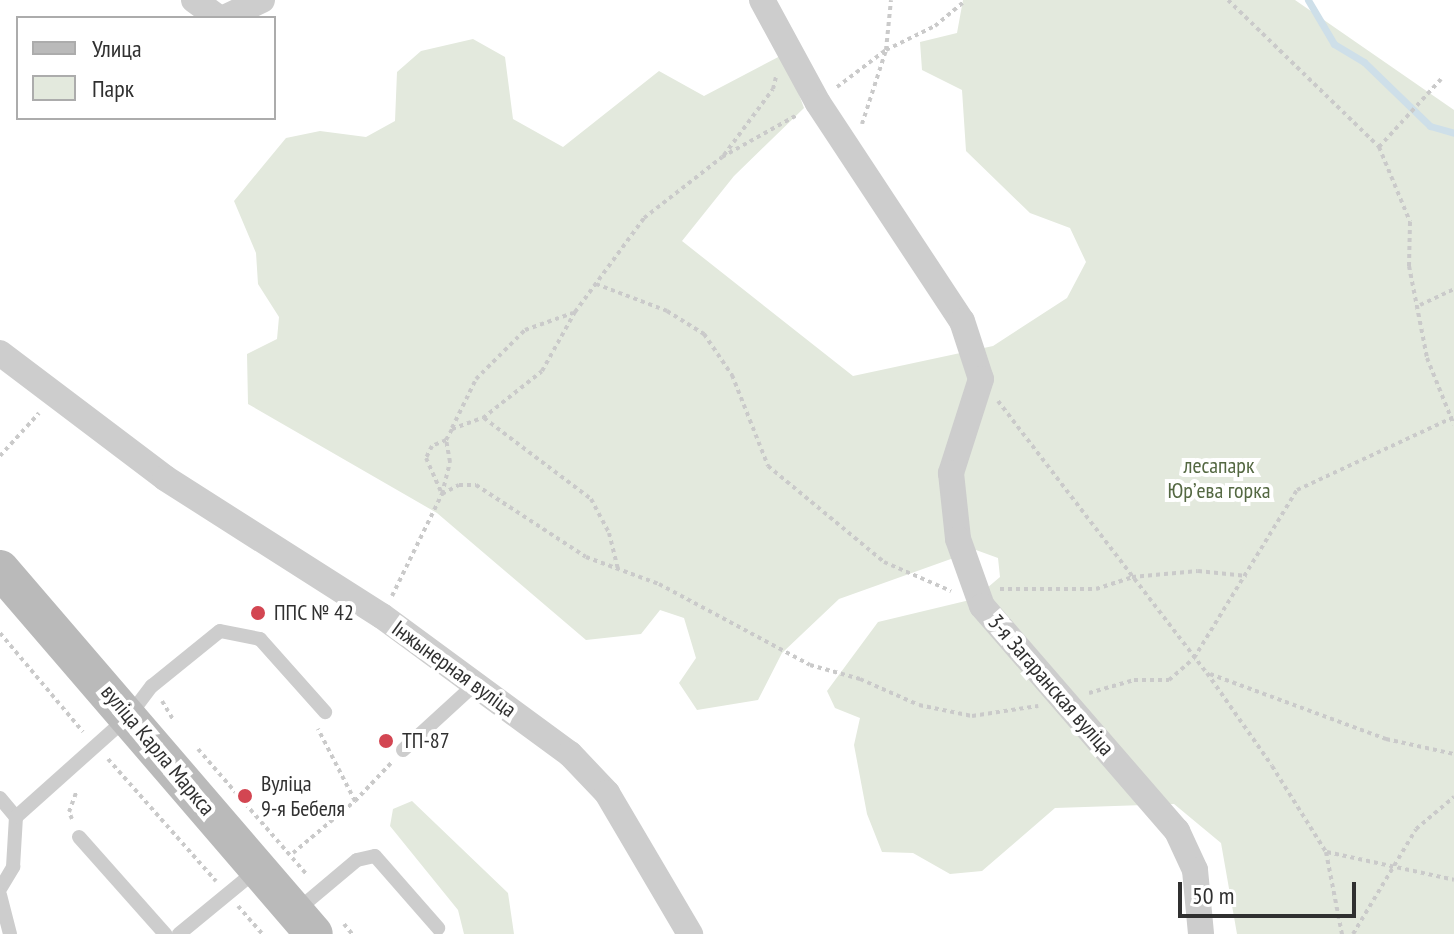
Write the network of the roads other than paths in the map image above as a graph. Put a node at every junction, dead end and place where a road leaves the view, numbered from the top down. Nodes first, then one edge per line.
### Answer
1 (194, 0) edge
2 (262, 0) edge
3 (762, 0) edge
4 (219, 16) edge
5 (226, 16) edge
6 (0, 353) edge
7 (0, 569) edge
8 (475, 684) junction
9 (325, 712) dead end
10 (129, 716) junction
11 (403, 750) road end
12 (0, 798) edge
13 (16, 817) junction
14 (79, 837) road end
15 (258, 869) junction
16 (0, 889) edge
17 (0, 895) edge
18 (308, 913) edge
19 (438, 928) dead end
20 (10, 934) edge
21 (165, 934) edge
22 (179, 934) edge
23 (690, 934) edge
24 (1201, 934) edge

1 - 4 street
2 - 5 street
3 - 24 street, 3-я Загаранская вуліца
6 - 8 street, Інжынерная вуліца
7 - 10 main road, вуліца Карла Маркса
8 - 11 lane
8 - 23 street, Інжынерная вуліца
9 - 10 lane
10 - 13 lane
10 - 15 main road, вуліца Карла Маркса
12 - 13 lane
13 - 16 lane
14 - 21 lane
15 - 18 main road, вуліца Карла Маркса
15 - 22 lane
17 - 20 lane
18 - 19 lane

